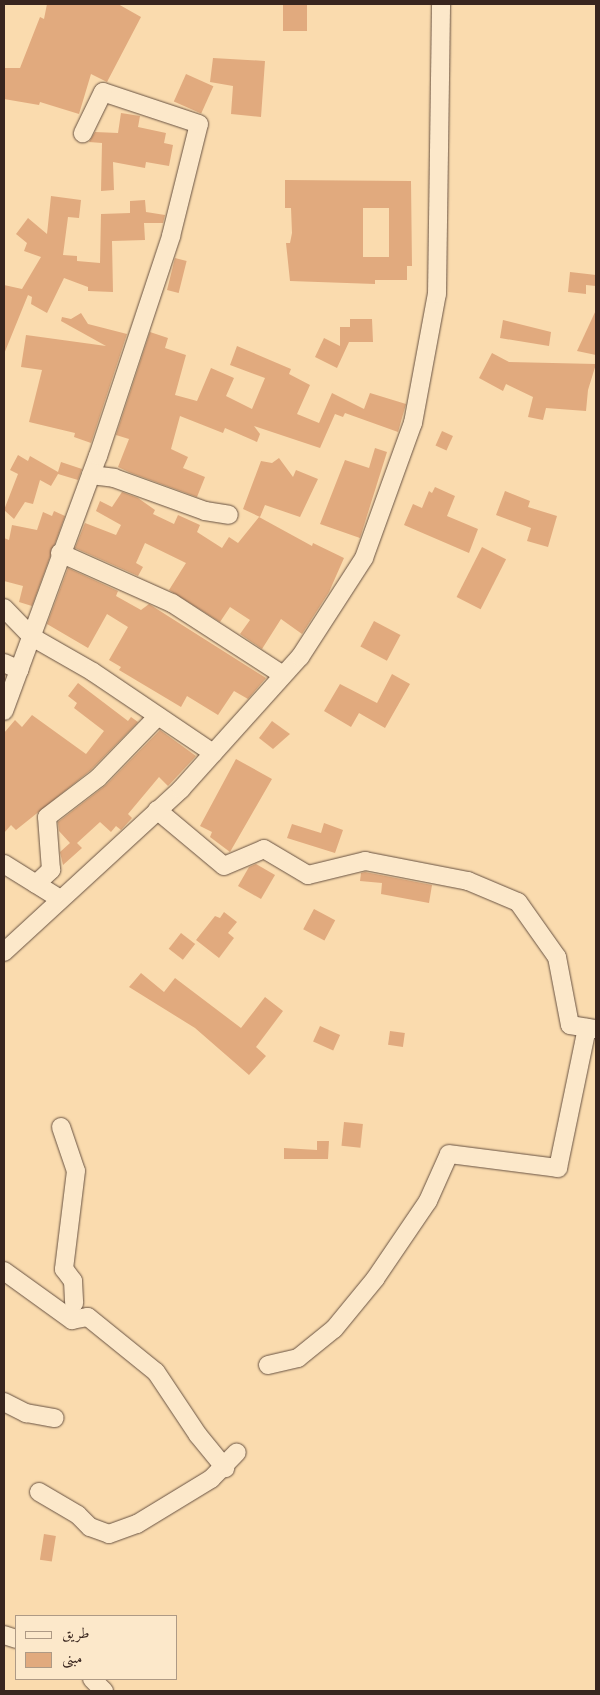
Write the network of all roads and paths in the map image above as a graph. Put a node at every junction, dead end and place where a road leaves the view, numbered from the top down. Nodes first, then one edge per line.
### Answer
1 (441, 4) edge
2 (84, 133) dead end
3 (91, 475) junction
4 (229, 515) dead end
5 (60, 552) junction
6 (4, 608) edge
7 (32, 638) junction
8 (12, 666) edge
9 (283, 675) junction
10 (4, 711) edge
11 (158, 716) junction
12 (213, 753) junction
13 (157, 810) junction
14 (4, 864) edge
15 (36, 884) junction
16 (60, 899) junction
17 (4, 952) edge
18 (592, 1028) edge
19 (61, 1127) dead end
20 (4, 1271) edge
21 (74, 1303) dead end
22 (268, 1365) dead end
23 (4, 1402) edge
24 (55, 1418) dead end
25 (237, 1452) dead end
26 (225, 1468) junction
27 (39, 1492) dead end
28 (93, 1680) edge
29 (104, 1691) edge

1 - 9 street
2 - 3 street
3 - 4 street
3 - 5 street
5 - 7 street
5 - 9 street
6 - 7 street
7 - 8 street
7 - 11 street
8 - 10 street
9 - 12 street
11 - 12 street
11 - 15 street
12 - 13 street
13 - 16 street
13 - 18 street
14 - 15 street
15 - 16 street
16 - 17 street
18 - 22 street
19 - 21 street
20 - 26 street
23 - 24 street
25 - 26 street
26 - 27 street
28 - 29 street

